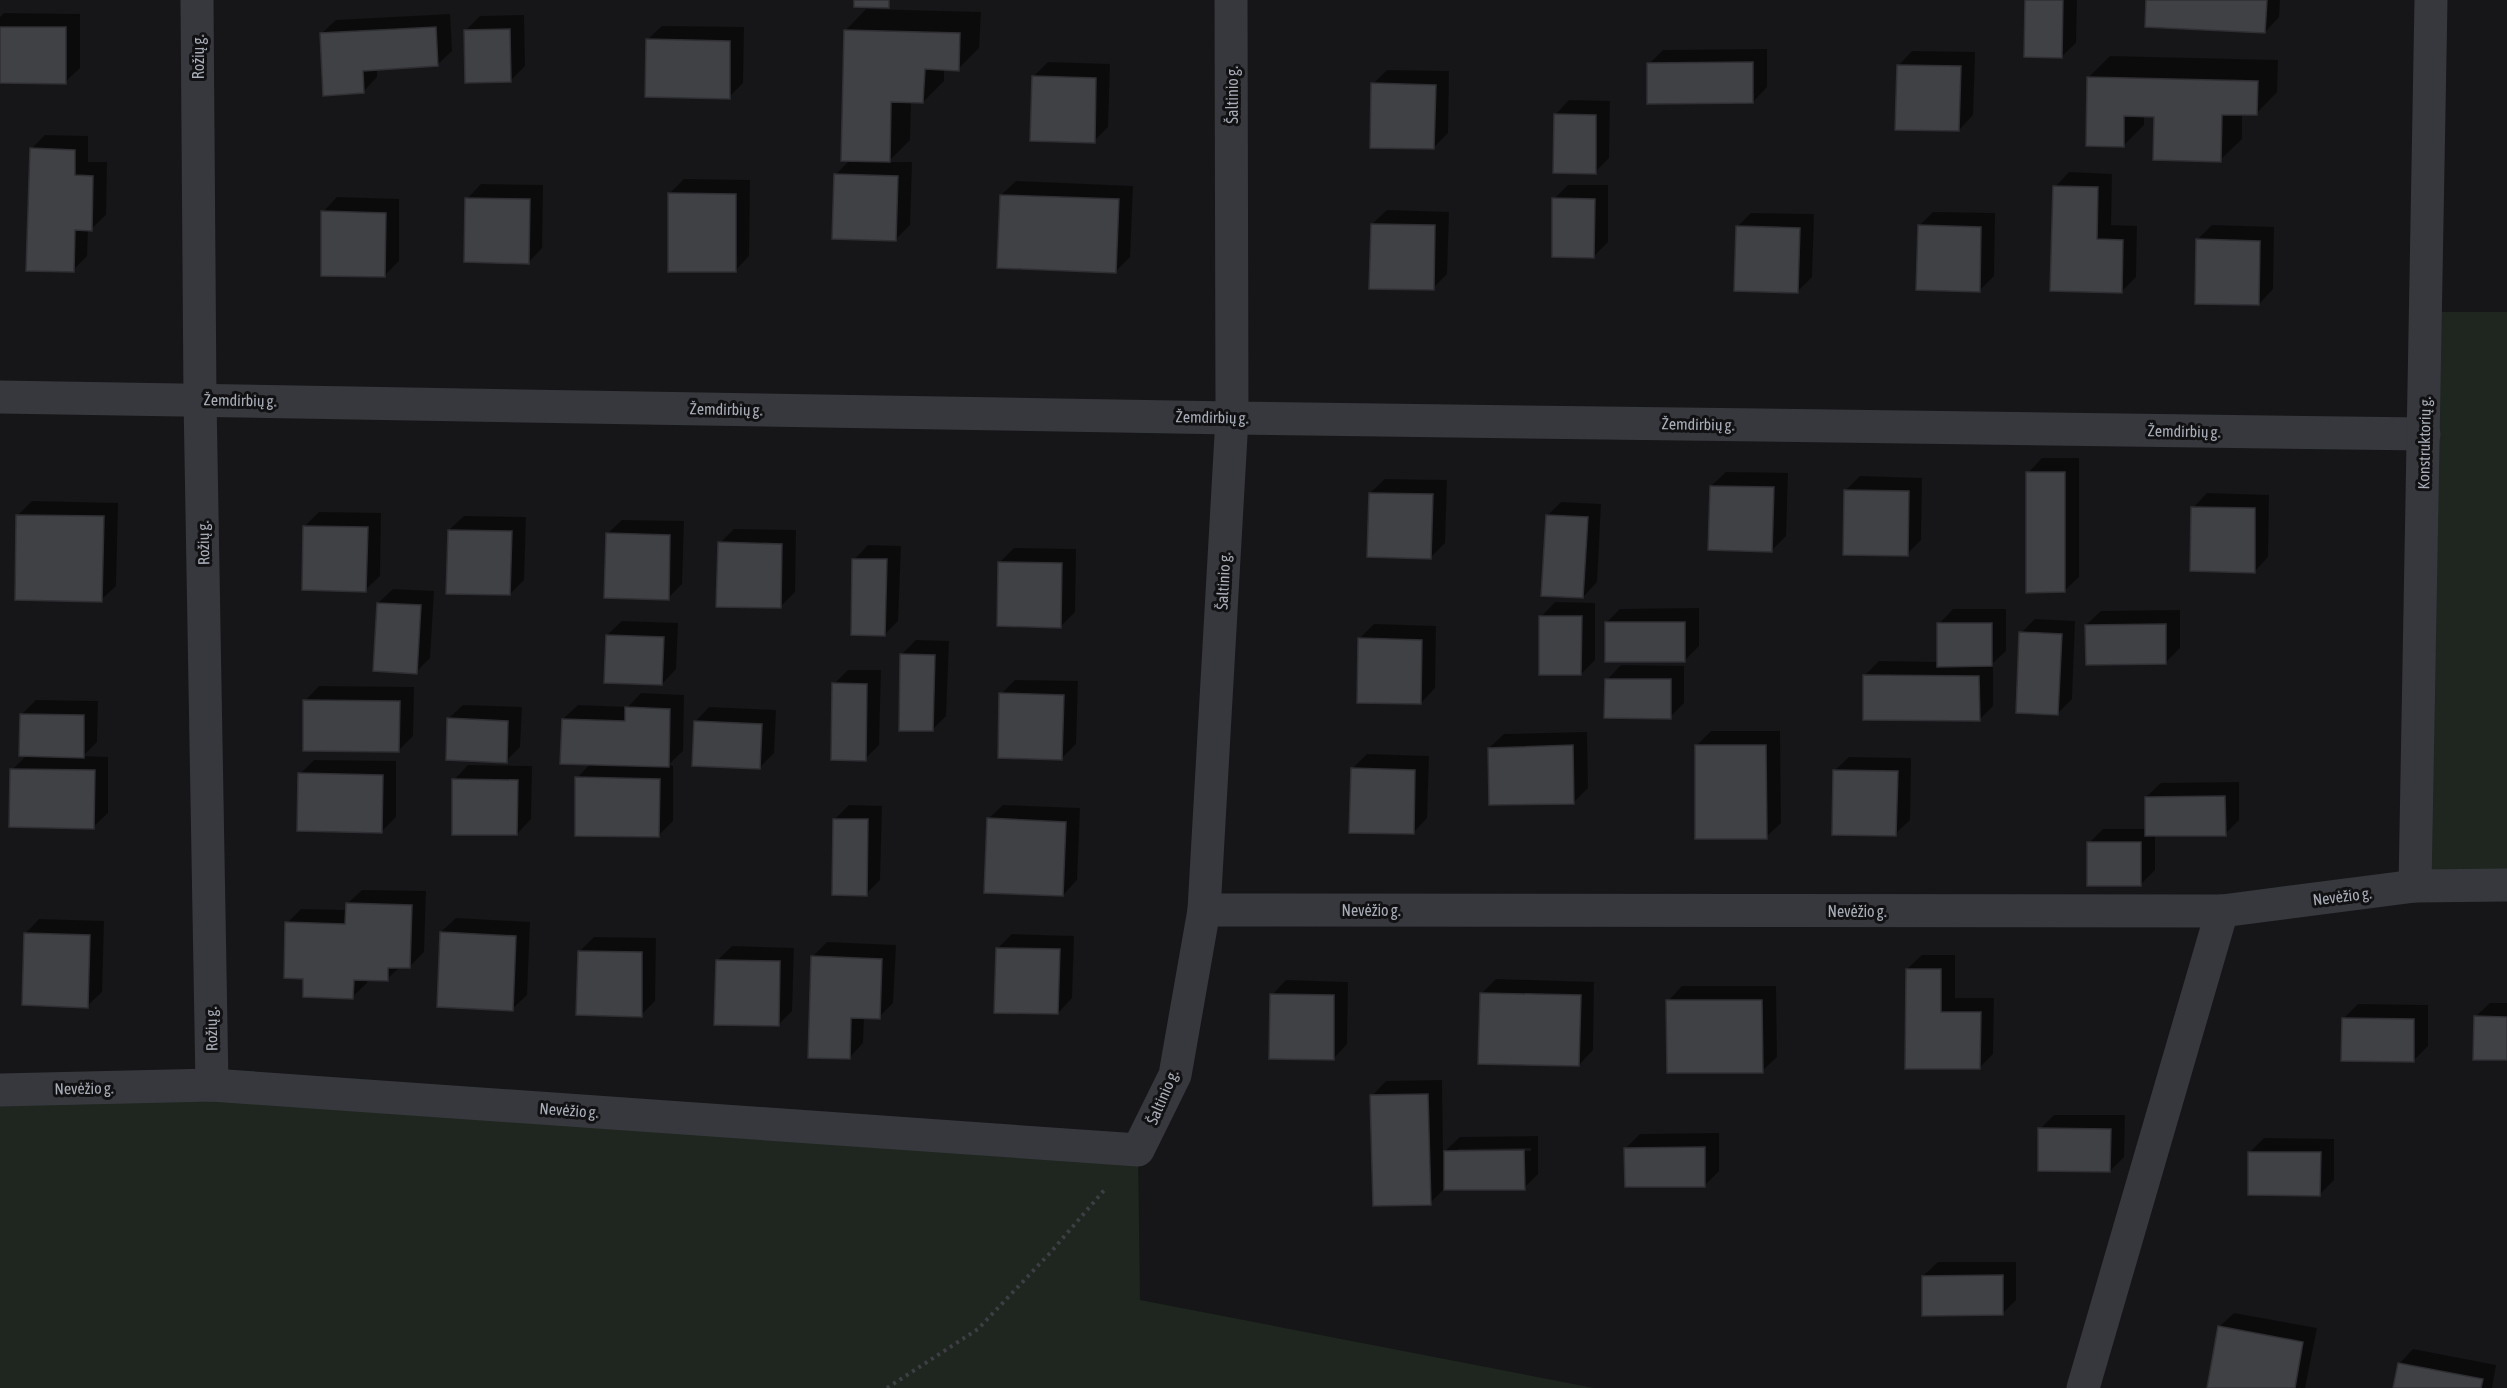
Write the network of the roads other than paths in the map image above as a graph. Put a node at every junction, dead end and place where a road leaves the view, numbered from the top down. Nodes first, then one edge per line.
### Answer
1 (197, 0) edge
2 (1231, 0) edge
3 (2431, 0) edge
4 (0, 397) edge
5 (200, 399) junction
6 (1232, 418) junction
7 (2424, 434) junction
8 (2507, 885) edge
9 (2415, 886) junction
10 (1204, 910) junction
11 (2222, 911) junction
12 (212, 1085) junction
13 (0, 1090) edge
14 (1138, 1150) joint
15 (2083, 1388) edge

1 - 5 street, Rožių g.
2 - 6 street, Šaltinio g.
3 - 7 street, Konstruktorių g.
4 - 5 street, Žemdirbių g.
5 - 6 street, Žemdirbių g.
5 - 12 street, Rožių g.
6 - 7 street, Žemdirbių g.
6 - 10 street, Šaltinio g.
7 - 9 street, Konstruktorių g.
8 - 9 street, Nevėžio g.
9 - 11 street, Nevėžio g.
10 - 11 street, Nevėžio g.
10 - 14 street, Šaltinio g.
11 - 15 street
12 - 13 street, Nevėžio g.
12 - 14 street, Nevėžio g.

